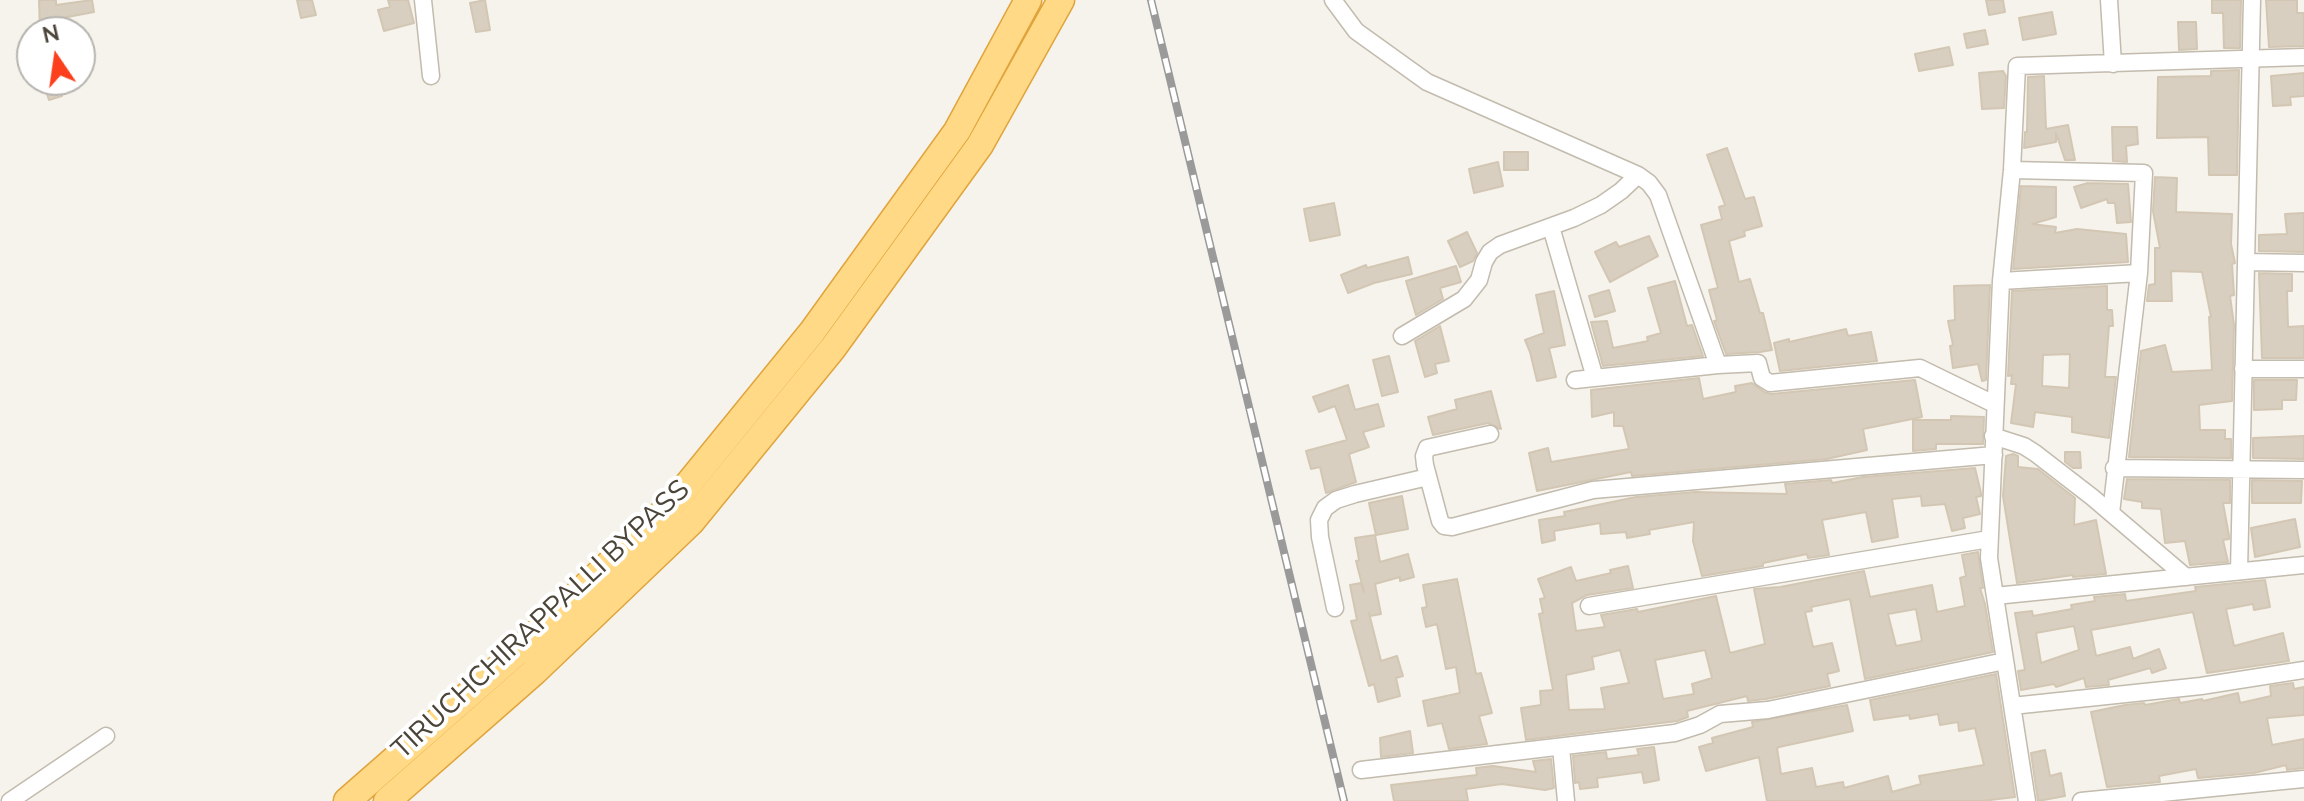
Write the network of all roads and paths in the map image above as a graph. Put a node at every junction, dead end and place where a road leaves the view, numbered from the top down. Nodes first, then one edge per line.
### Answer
1 (423, 0) edge
2 (1028, 0) edge
3 (1061, 0) edge
4 (1333, 0) edge
5 (2109, 0) edge
6 (2252, 0) edge
7 (2304, 57) edge
8 (2251, 58) junction
9 (2113, 64) junction
10 (431, 76) dead end
11 (2012, 170) junction
12 (1638, 175) junction
13 (1551, 227) junction
14 (2246, 262) junction
15 (2304, 263) edge
16 (2139, 273) junction
17 (2001, 281) junction
18 (1402, 336) dead end
19 (1718, 365) junction
20 (2243, 369) junction
21 (2304, 369) edge
22 (1595, 378) junction
23 (1575, 380) dead end
24 (1994, 404) junction
25 (1490, 434) dead end
26 (1993, 436) junction
27 (1994, 455) junction
28 (2114, 468) junction
29 (2241, 468) junction
30 (2304, 470) edge
31 (1428, 477) junction
32 (2111, 513) junction
33 (1989, 539) junction
34 (2304, 565) edge
35 (2239, 571) junction
36 (2186, 577) junction
37 (1995, 596) junction
38 (1589, 606) dead end
39 (1335, 608) dead end
40 (2005, 661) junction
41 (2304, 670) edge
42 (2012, 706) junction
43 (106, 736) dead end
44 (1561, 747) junction
45 (1361, 770) dead end
46 (2304, 779) edge
47 (10, 801) edge
48 (347, 801) edge
49 (387, 801) edge
50 (1566, 801) edge
51 (2027, 801) edge
52 (2081, 801) edge

1 - 10 street
2 - 48 highway, TIRUCHCHIRAPPALLI BYPASS
3 - 49 highway, TIRUCHCHIRAPPALLI BYPASS
4 - 12 street
5 - 9 street
6 - 8 street
7 - 8 street
8 - 9 street
8 - 14 street
9 - 11 street
11 - 16 street
11 - 17 street
12 - 13 street
12 - 19 street
13 - 18 street
13 - 22 street
14 - 15 street
14 - 20 street
16 - 17 street
16 - 28 street
17 - 24 street
19 - 22 street
19 - 24 street
20 - 21 street
20 - 29 street
22 - 23 street
24 - 26 street
25 - 31 street
26 - 27 street
26 - 32 street
27 - 31 street
27 - 33 street
28 - 29 street
28 - 32 street
29 - 30 street
29 - 35 street
31 - 39 street
32 - 36 street
33 - 37 street
33 - 38 street
34 - 35 street
35 - 36 street
36 - 37 street
37 - 40 street
40 - 42 street
40 - 44 street
41 - 42 street
42 - 51 street
43 - 47 street
44 - 45 street
44 - 50 street
46 - 52 street

